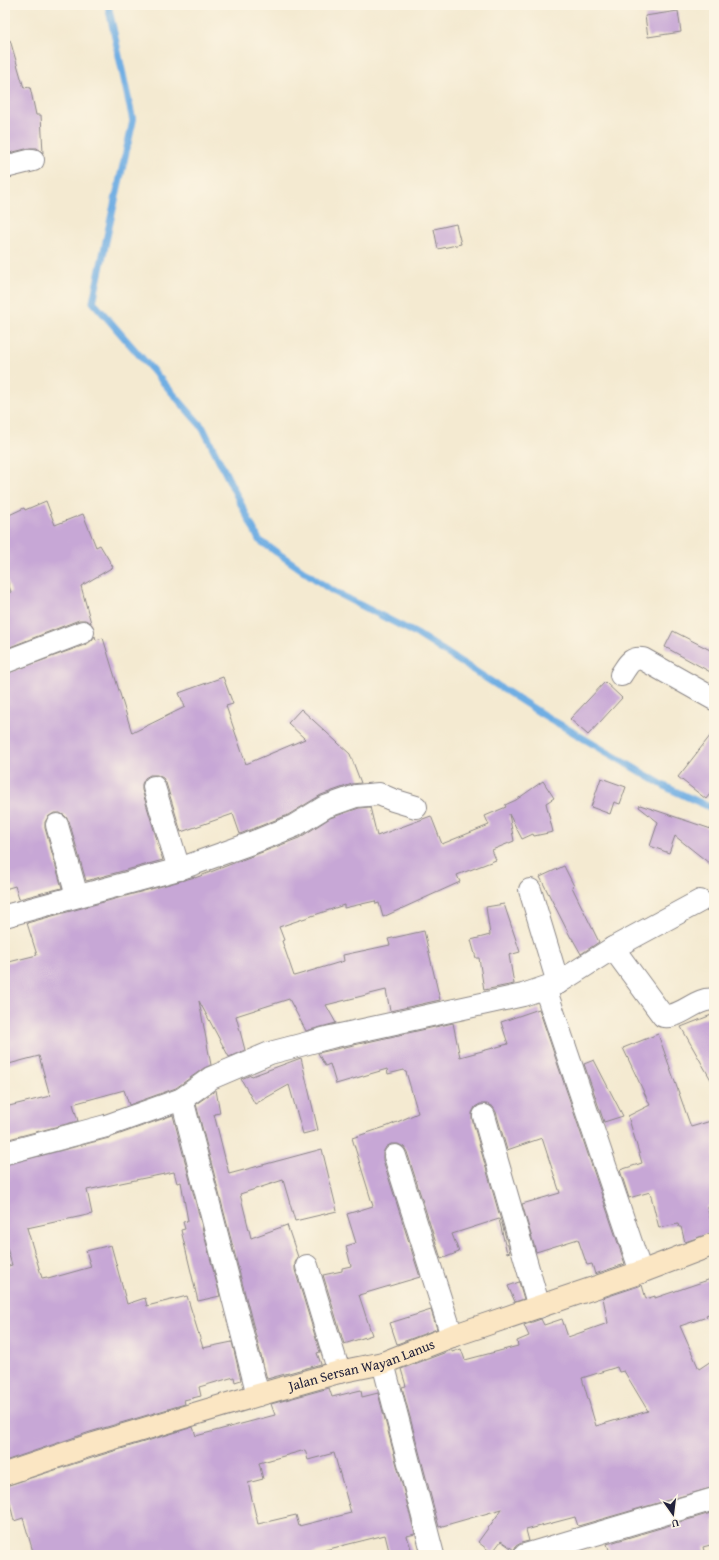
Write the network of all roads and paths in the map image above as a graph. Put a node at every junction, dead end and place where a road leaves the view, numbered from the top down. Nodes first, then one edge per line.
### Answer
1 (33, 160) dead end
2 (5, 167) edge
3 (83, 632) dead end
4 (5, 662) edge
5 (621, 675) dead end
6 (714, 699) edge
7 (154, 787) dead end
8 (416, 807) dead end
9 (57, 825) dead end
10 (179, 869) junction
11 (530, 890) dead end
12 (77, 896) junction
13 (700, 901) dead end
14 (5, 916) edge
15 (613, 948) junction
16 (552, 986) junction
17 (714, 1000) edge
18 (182, 1100) junction
19 (484, 1116) dead end
20 (5, 1153) edge
21 (395, 1156) dead end
22 (714, 1244) edge
23 (308, 1266) dead end
24 (641, 1272) junction
25 (539, 1307) junction
26 (452, 1336) junction
27 (383, 1363) junction
28 (339, 1372) junction
29 (258, 1395) junction
30 (5, 1474) edge
31 (714, 1498) edge
32 (433, 1555) edge
33 (525, 1555) edge

1 - 2 street
3 - 4 street
5 - 6 street
7 - 10 street
8 - 10 street
9 - 12 street
10 - 12 street
11 - 16 street
12 - 14 street
13 - 15 street
15 - 16 street
15 - 17 street
16 - 18 street
16 - 24 street
18 - 20 street
18 - 29 street
19 - 25 street
21 - 26 street
22 - 24 street, Jalan Sersan Wayan Lanus
23 - 28 street
24 - 25 street, Jalan Sersan Wayan Lanus
25 - 26 street, Jalan Sersan Wayan Lanus
26 - 27 street, Jalan Sersan Wayan Lanus
27 - 28 street, Jalan Sersan Wayan Lanus
27 - 32 street
28 - 29 street, Jalan Sersan Wayan Lanus
29 - 30 street, Jalan Sersan Wayan Lanus
31 - 33 street

